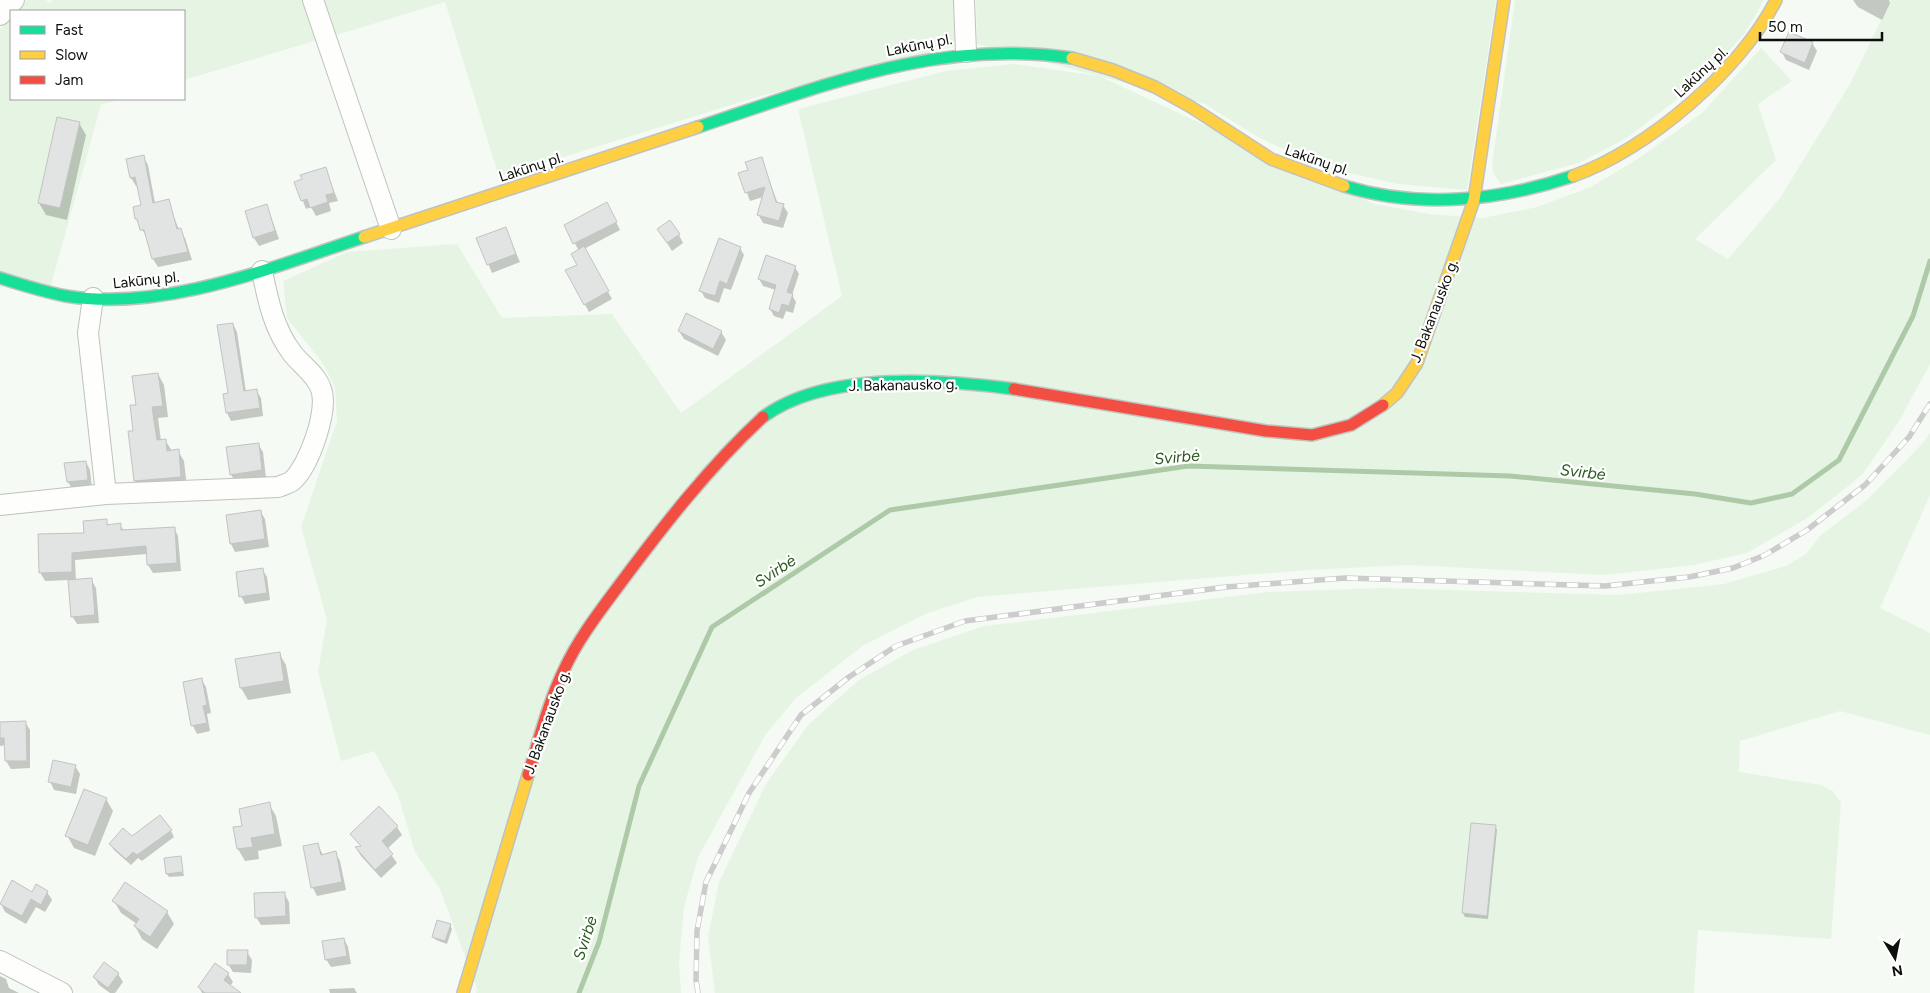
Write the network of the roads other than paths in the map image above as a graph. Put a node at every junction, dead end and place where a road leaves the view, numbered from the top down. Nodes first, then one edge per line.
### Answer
1 (14, 0) edge
2 (313, 0) edge
3 (964, 0) edge
4 (1504, 0) edge
5 (1776, 0) edge
6 (0, 14) edge
7 (966, 52) junction
8 (1474, 200) junction
9 (392, 229) junction
10 (262, 272) junction
11 (0, 278) edge
12 (93, 298) junction
13 (106, 494) junction
14 (0, 505) edge
15 (0, 961) edge
16 (62, 993) edge
17 (463, 993) edge

1 - 6 street
2 - 9 street
3 - 7 street
4 - 8 street, J. Bakanausko g.
5 - 8 street, Lakūnų pl.
7 - 8 street, Lakūnų pl.
7 - 9 street, Lakūnų pl.
8 - 17 street, J. Bakanausko g.
9 - 10 street, Lakūnų pl.
10 - 12 street, Lakūnų pl.
10 - 13 street
11 - 12 street, Lakūnų pl.
12 - 13 street
13 - 14 street
15 - 16 street

